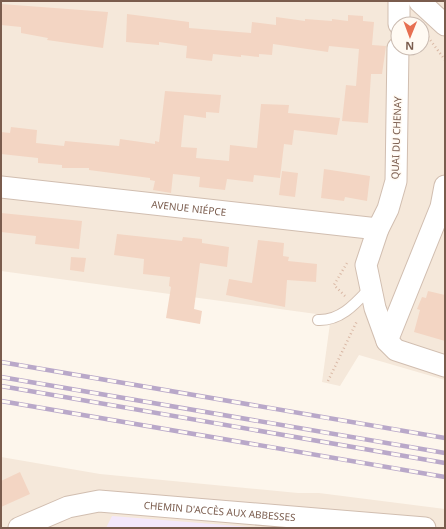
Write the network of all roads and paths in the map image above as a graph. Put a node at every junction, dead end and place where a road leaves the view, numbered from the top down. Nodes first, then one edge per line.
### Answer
1 (399, 1) edge
2 (419, 1) edge
3 (399, 16) edge
4 (445, 26) edge
5 (430, 39) edge
6 (398, 56) edge
7 (445, 60) edge
8 (445, 186) edge
9 (1, 187) edge
10 (378, 229) junction
11 (371, 287) junction
12 (359, 317) dead end
13 (318, 320) dead end
14 (387, 341) junction
15 (445, 366) edge
16 (328, 381) dead end
17 (413, 527) edge
18 (19, 528) edge

1 - 3 street
2 - 4 street
5 - 7 path
6 - 10 street, QUAI DU CHENAY
8 - 14 street
9 - 10 street, AVENUE NIÉPCE
10 - 11 street, QUAI DU CHENAY
11 - 13 lane
11 - 14 street, QUAI DU CHENAY
12 - 16 path
14 - 15 street
17 - 18 street, CHEMIN D'ACCÈS AUX ABBESSES

